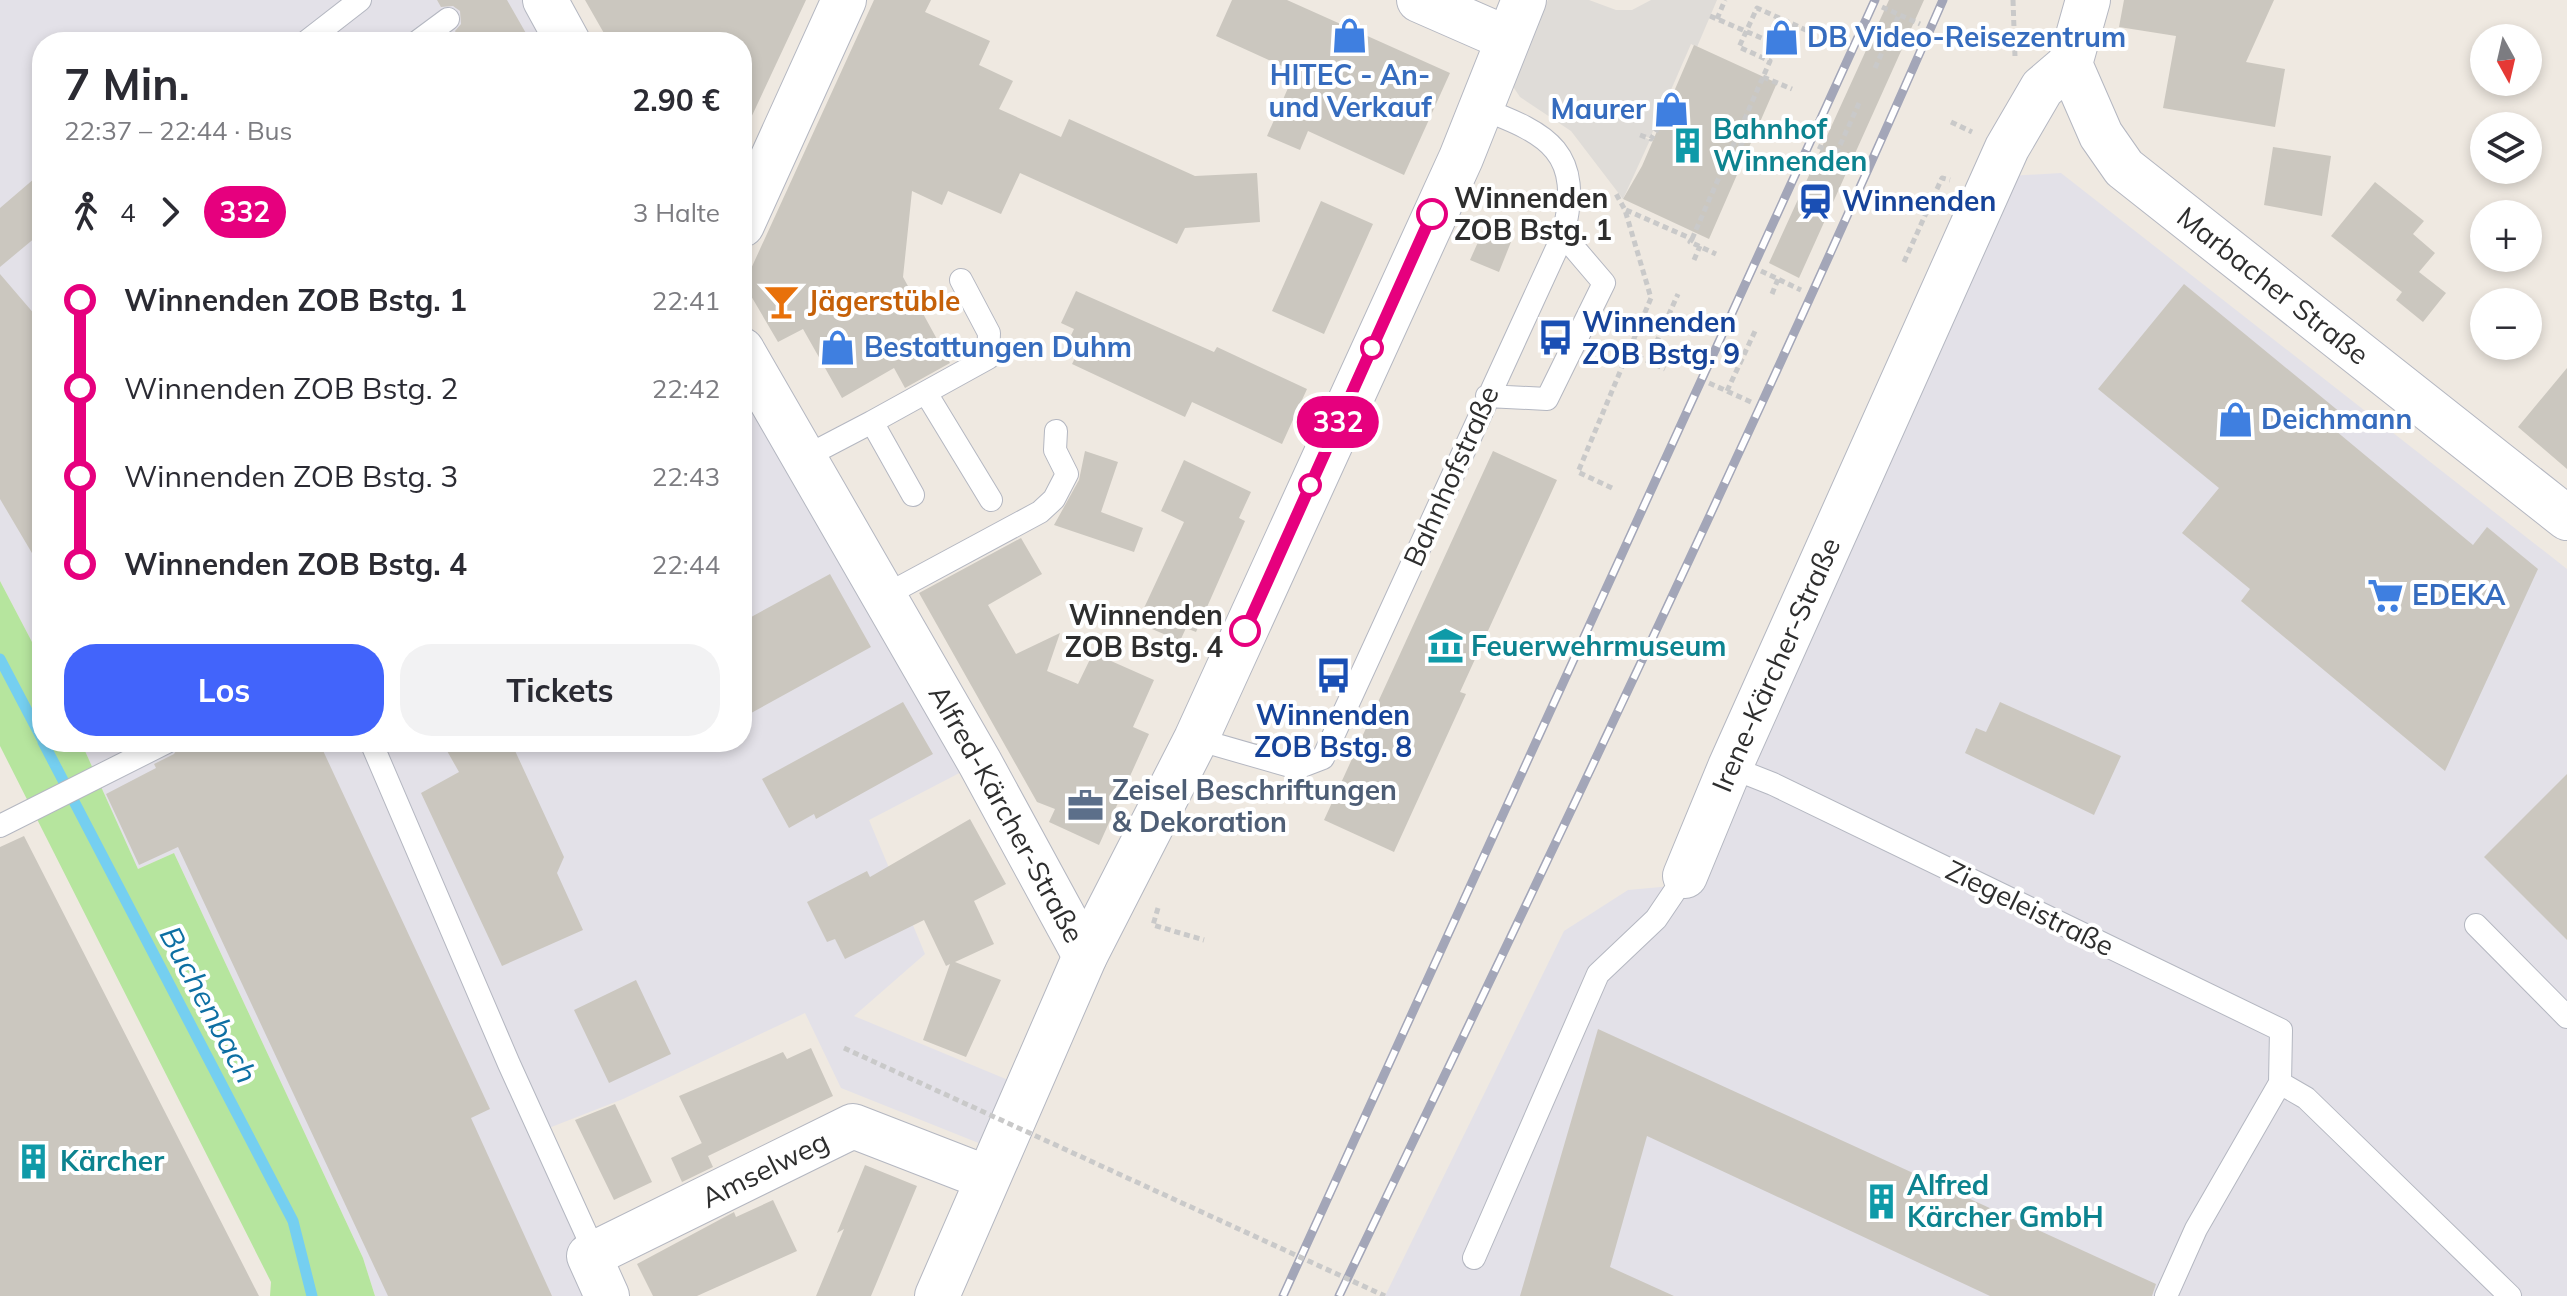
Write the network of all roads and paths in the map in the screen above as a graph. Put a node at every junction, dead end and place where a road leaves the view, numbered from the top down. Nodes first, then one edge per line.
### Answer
1 (360, 0) edge
2 (545, 0) edge
3 (844, 0) edge
4 (1419, 0) edge
5 (1725, 0) edge
6 (2088, 0) edge
7 (1882, 7) dead end
8 (1899, 15) junction
9 (448, 19) dead end
10 (1516, 20) edge
11 (1920, 24) dead end
12 (1747, 31) junction
13 (319, 32) edge
14 (430, 32) edge
15 (563, 32) edge
16 (1817, 35) dead end
17 (1785, 48) dead end
18 (2070, 64) junction
19 (1875, 68) dead end
20 (1763, 77) junction
21 (1792, 89) dead end
22 (1860, 101) dead end
23 (1480, 108) junction
24 (1951, 122) dead end
25 (1658, 125) dead end
26 (1977, 134) dead end
27 (1640, 135) dead end
28 (1746, 135) dead end
29 (1818, 146) dead end
30 (1836, 154) junction
31 (1728, 157) junction
32 (1858, 164) dead end
33 (1615, 192) dead end
34 (752, 203) edge
35 (1625, 210) junction
36 (1563, 235) junction
37 (1692, 239) junction
38 (1700, 246) junction
39 (1716, 254) dead end
40 (1694, 260) dead end
41 (1761, 271) dead end
42 (1778, 279) junction
43 (961, 280) dead end
44 (1801, 290) dead end
45 (1678, 294) dead end
46 (1772, 294) dead end
47 (1756, 329) dead end
48 (1628, 352) junction
49 (1648, 361) junction
50 (752, 367) edge
51 (1665, 369) dead end
52 (1709, 383) dead end
53 (1727, 391) junction
54 (926, 393) junction
55 (1487, 396) junction
56 (1751, 402) dead end
57 (872, 422) junction
58 (1056, 431) dead end
59 (805, 457) junction
60 (1612, 488) dead end
61 (913, 495) dead end
62 (991, 500) dead end
63 (2567, 518) edge
64 (884, 596) junction
65 (1196, 739) junction
66 (147, 752) edge
67 (375, 752) edge
68 (1730, 767) junction
69 (0, 826) edge
70 (1685, 876) joint
71 (1153, 925) dead end
72 (2476, 925) dead end
73 (1204, 940) dead end
74 (1085, 956) junction
75 (2567, 1017) edge
76 (844, 1048) dead end
77 (2280, 1083) junction
78 (987, 1178) junction
79 (595, 1253) junction
80 (1474, 1258) dead end
81 (607, 1296) edge
82 (937, 1296) edge
83 (1385, 1296) edge
84 (2166, 1296) edge
85 (2510, 1296) edge

1 - 13 lane
2 - 15 street
3 - 34 street
4 - 10 street
5 - 12 path
6 - 18 street
7 - 8 path
8 - 11 path
8 - 19 path
9 - 14 lane
10 - 23 street
12 - 16 path
12 - 17 path
12 - 20 path
18 - 63 street, Marbacher Straße
18 - 68 street, Irene-Kärcher-Straße
20 - 21 path
20 - 31 path
22 - 30 path
23 - 36 lane, Bahnhofstraße
23 - 65 street
24 - 26 path
25 - 27 path
28 - 31 path
29 - 30 path
30 - 32 path
31 - 37 path
33 - 35 path
35 - 37 path
35 - 48 path
36 - 55 lane, Bahnhofstraße
36 - 55 lane
37 - 38 path
38 - 39 path
38 - 40 path
41 - 42 path
42 - 44 path
42 - 46 path
43 - 54 lane
45 - 49 path
47 - 53 path
48 - 49 path
48 - 60 path
49 - 51 path
50 - 59 street, Alfred-Kärcher-Straße
52 - 53 path
53 - 56 path
54 - 57 lane
54 - 62 lane
55 - 65 lane, Bahnhofstraße
57 - 59 lane
57 - 61 lane
58 - 64 lane
59 - 64 street, Alfred-Kärcher-Straße
64 - 74 street, Alfred-Kärcher-Straße
65 - 74 street
66 - 69 lane
67 - 79 lane
68 - 70 street, Irene-Kärcher-Straße
68 - 77 lane, Ziegeleistraße
70 - 80 lane, Irene-Kärcher-Straße
71 - 73 path
72 - 75 lane
74 - 78 street, Alfred-Kärcher-Straße
76 - 83 path, bridge
77 - 84 lane, Ziegeleistraße
77 - 85 lane
78 - 79 street, Amselweg
78 - 82 street, Alfred-Kärcher-Straße
79 - 81 street

